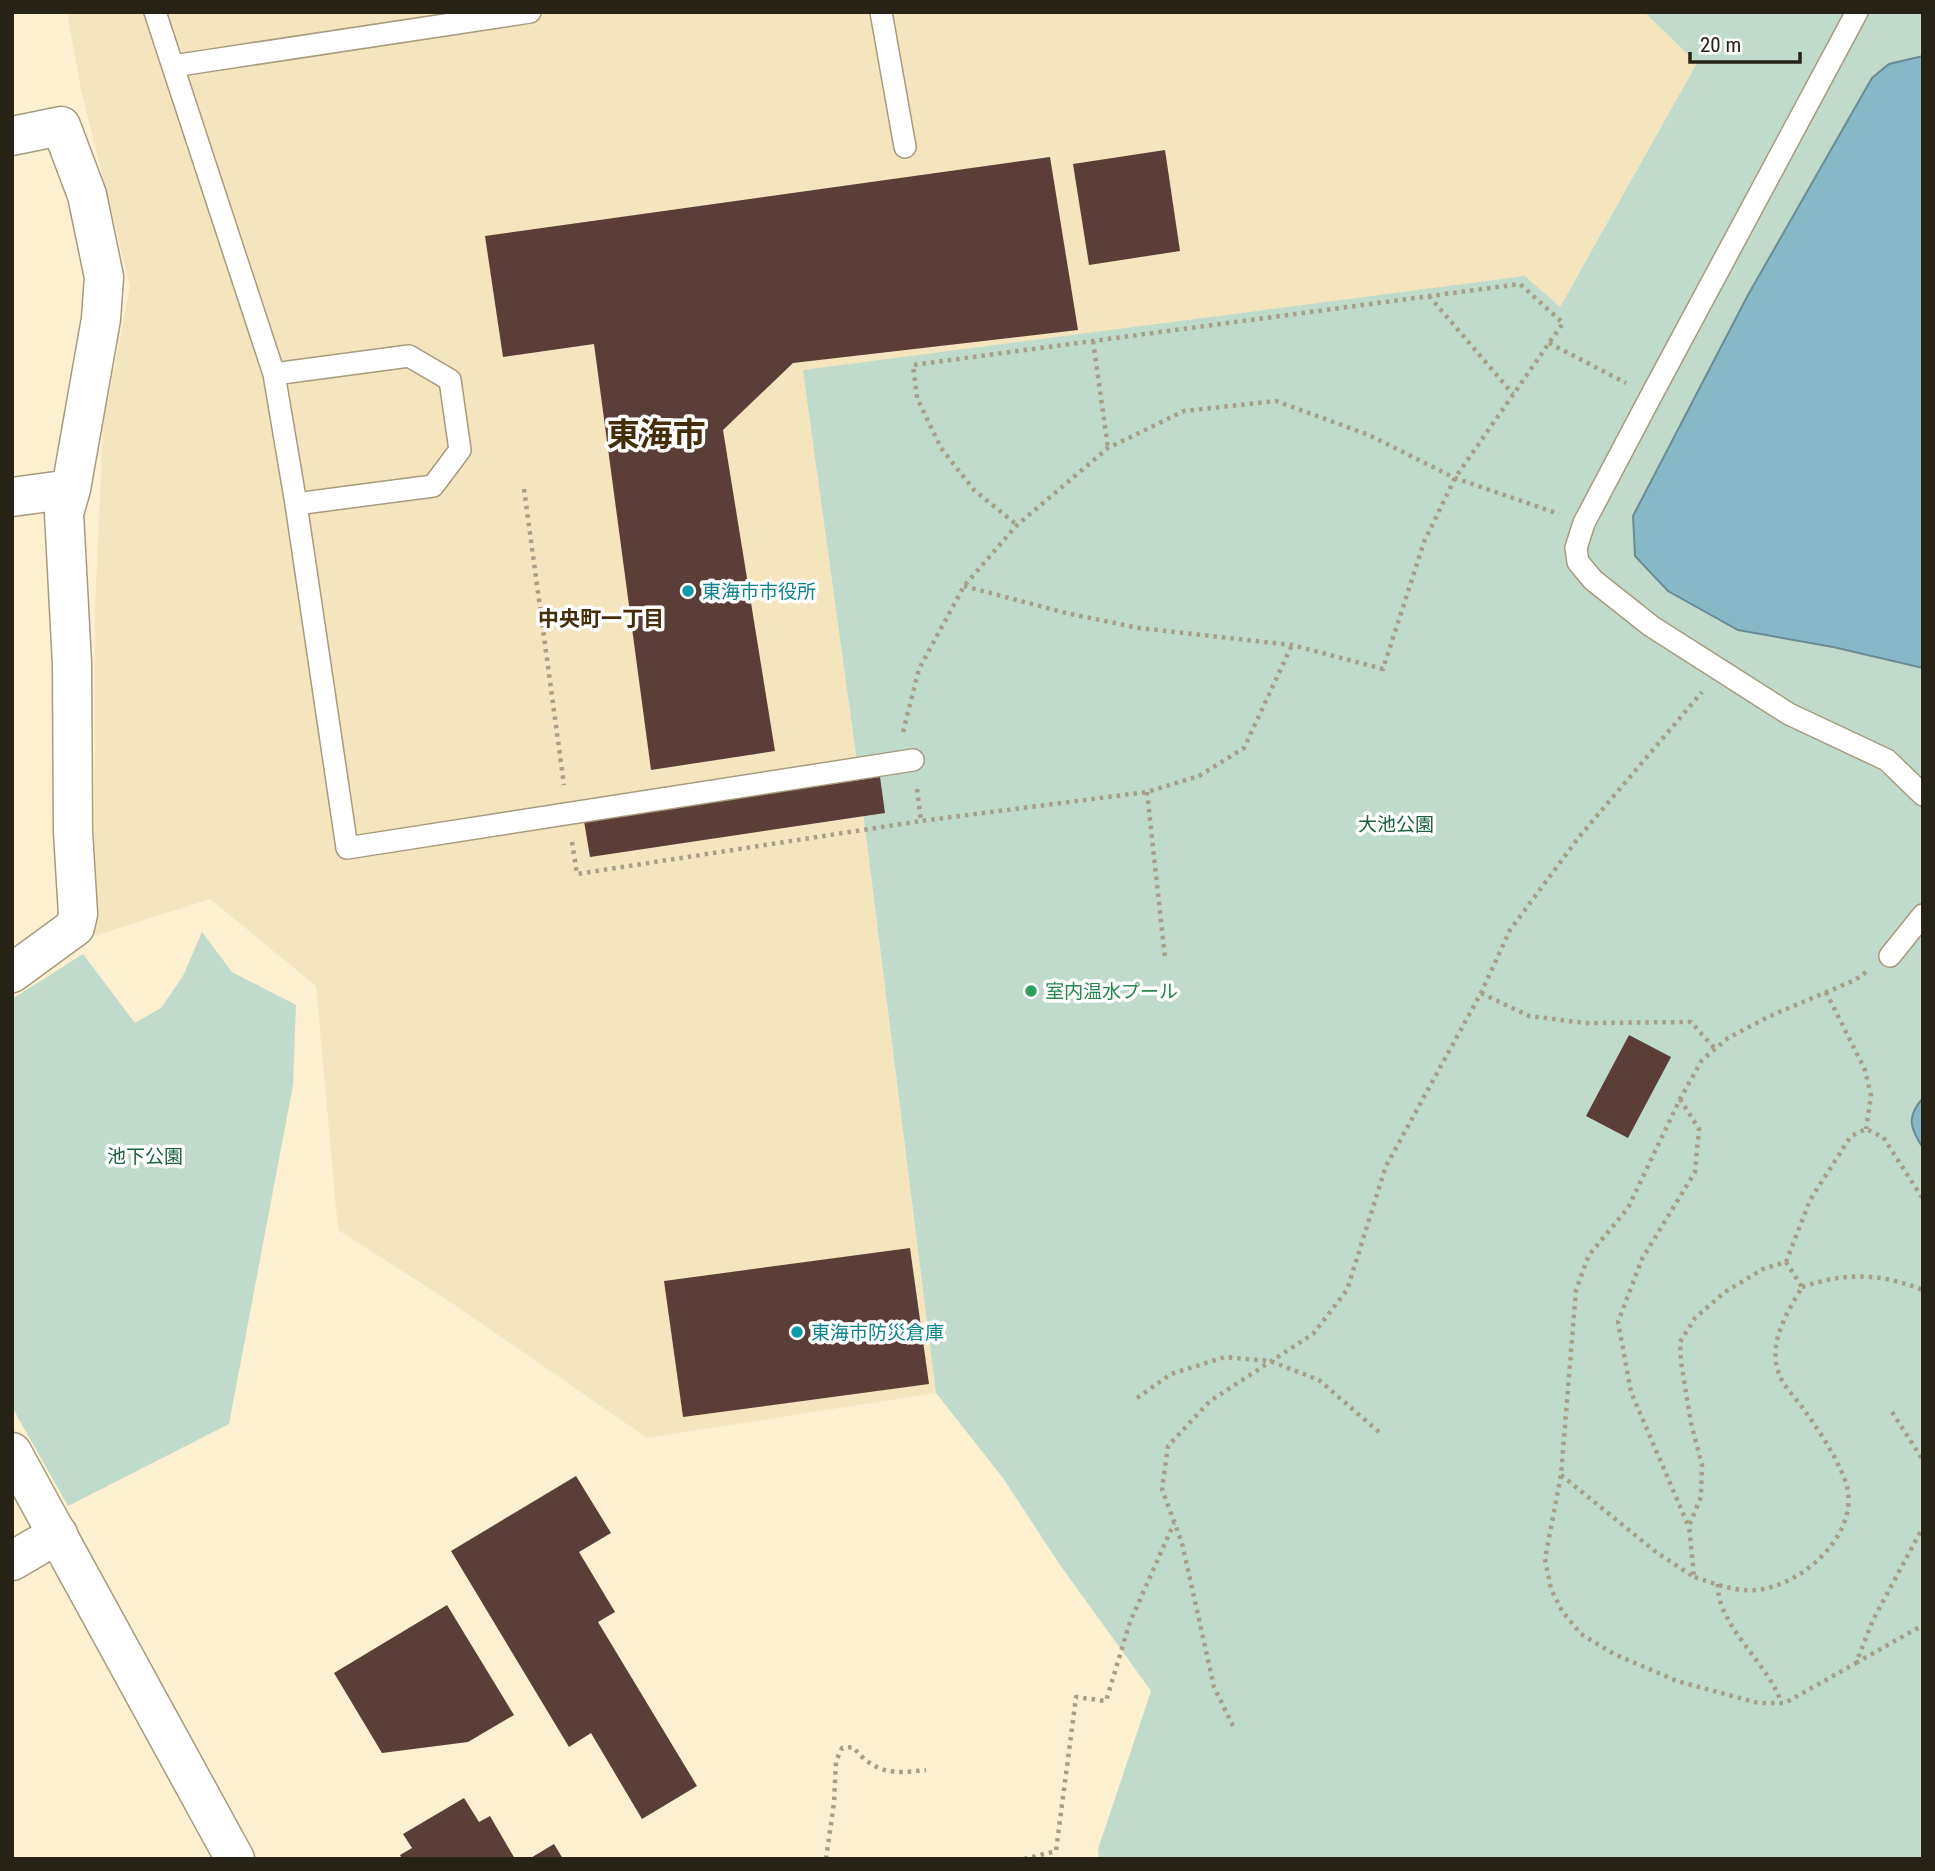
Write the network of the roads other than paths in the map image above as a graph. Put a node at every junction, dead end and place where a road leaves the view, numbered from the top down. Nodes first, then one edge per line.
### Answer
1 (155, 12) edge
2 (530, 12) edge
3 (881, 12) edge
4 (1857, 12) edge
5 (173, 66) junction
6 (12, 136) edge
7 (905, 147) dead end
8 (274, 374) junction
9 (71, 489) junction
10 (12, 497) edge
11 (296, 504) junction
12 (904, 762) road end
13 (1923, 796) edge
14 (1923, 915) edge
15 (1890, 956) road end
16 (12, 973) edge
17 (12, 1452) edge
18 (58, 1534) junction
19 (12, 1561) edge
20 (235, 1859) edge

1 - 5 lane
2 - 5 lane
3 - 7 lane
4 - 13 lane
5 - 8 lane
6 - 9 street
8 - 11 lane
8 - 11 lane
9 - 10 street
9 - 16 street
11 - 12 lane
14 - 15 lane
17 - 18 street
18 - 19 street
18 - 20 street

